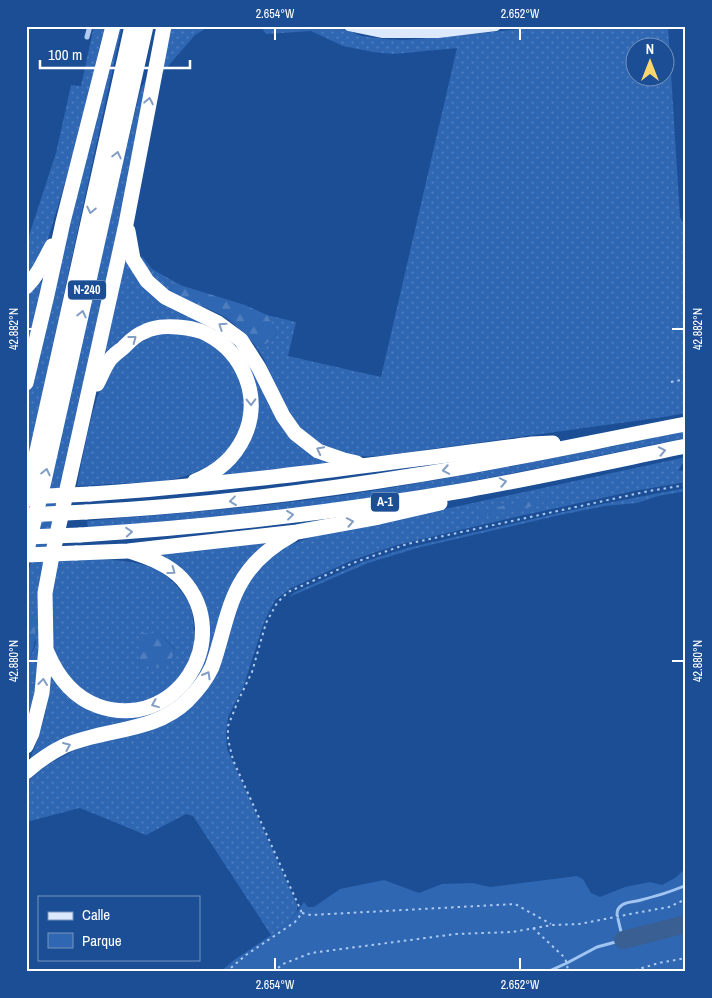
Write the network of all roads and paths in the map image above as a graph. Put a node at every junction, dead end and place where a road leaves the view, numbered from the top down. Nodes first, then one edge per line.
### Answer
1 (90, 26) edge
2 (113, 26) edge
3 (132, 26) edge
4 (146, 26) edge
5 (164, 26) edge
6 (349, 26) edge
7 (496, 26) edge
8 (87, 37) dead end
9 (63, 222) junction
10 (126, 224) junction
11 (26, 287) edge
12 (686, 379) edge
13 (671, 382) dead end
14 (26, 383) edge
15 (86, 406) junction
16 (686, 424) edge
17 (597, 441) junction
18 (686, 446) edge
19 (366, 465) junction
20 (686, 485) edge
21 (180, 486) junction
22 (468, 489) junction
23 (26, 499) edge
24 (26, 515) edge
25 (297, 532) junction
26 (26, 537) edge
27 (128, 551) junction
28 (26, 554) edge
29 (46, 648) junction
30 (26, 746) edge
31 (26, 772) edge
32 (686, 899) edge
33 (302, 913) junction
34 (552, 925) junction
35 (533, 928) junction
36 (686, 958) edge
37 (226, 972) edge
38 (273, 972) edge
39 (568, 972) edge
40 (628, 972) edge

1 - 8 street
2 - 9 highway
3 -> 23 highway, N-240
28 -> 4 highway, N-240
10 -> 5 highway
6 - 7 street
9 - 11 highway
9 - 14 highway
10 - 15 highway
19 -> 10 highway
12 - 13 path
15 -> 21 highway
15 - 29 highway
16 - 17 highway, A-1
17 - 19 highway
17 -> 24 highway, A-1, bridge
22 -> 18 highway, A-1
19 - 21 highway
20 - 33 path
21 - 23 highway, bridge
25 -> 22 highway
26 -> 22 highway, A-1, bridge
25 - 27 highway
31 -> 25 highway
27 - 28 highway, bridge
27 -> 29 highway
30 -> 29 highway
32 - 34 path
33 - 34 path
33 - 37 path
34 - 35 path
35 - 38 path
35 - 39 path
36 - 40 path

